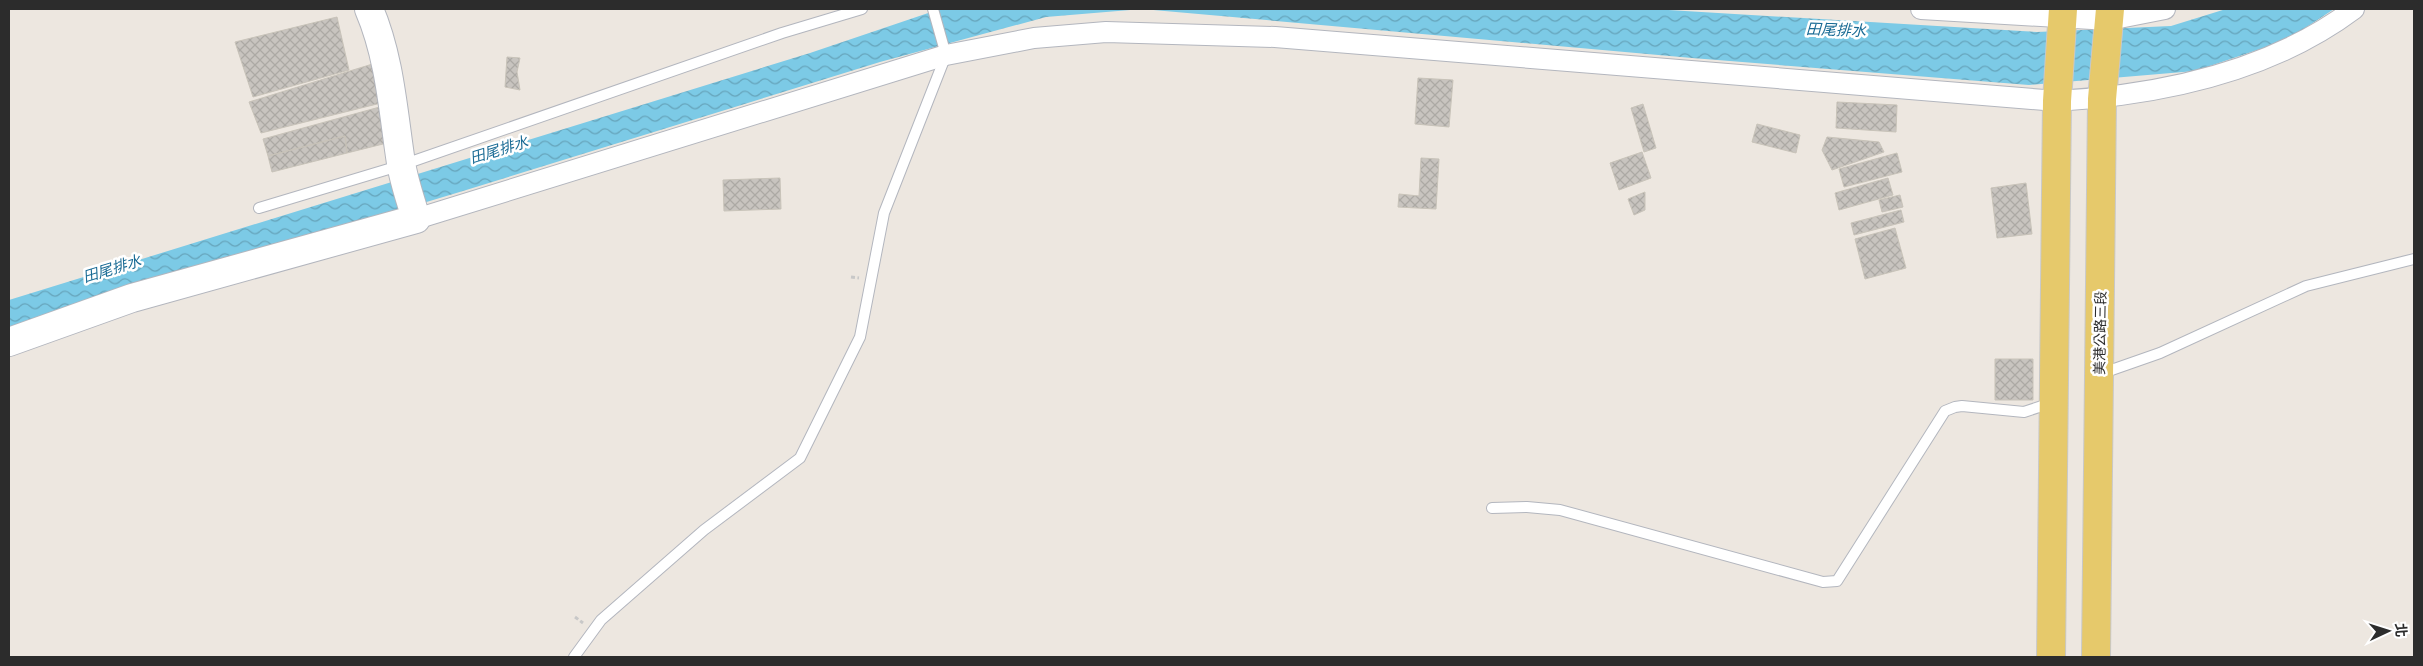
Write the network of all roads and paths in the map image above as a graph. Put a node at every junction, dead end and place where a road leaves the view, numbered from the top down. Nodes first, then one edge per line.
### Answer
1 (369, 9) edge
2 (862, 9) edge
3 (933, 9) edge
4 (1921, 9) edge
5 (2165, 9) edge
6 (2354, 9) edge
7 (2063, 13) edge
8 (2110, 14) edge
9 (946, 55) junction
10 (2102, 98) junction
11 (2057, 101) junction
12 (402, 166) junction
13 (259, 208) dead end
14 (416, 219) junction
15 (2414, 259) edge
16 (9, 342) edge
17 (2100, 374) junction
18 (2054, 402) junction
19 (1492, 508) dead end
20 (574, 657) edge
21 (2050, 657) edge
22 (2096, 657) edge

1 - 12 street
2 - 12 lane
3 - 9 lane
4 - 7 street
5 - 8 street
6 - 10 street
7 - 8 street
7 - 11 main road
8 - 10 main road, 美港公路三段
9 - 11 street
9 - 14 street
9 - 20 lane
10 - 11 street
10 - 17 main road, 美港公路三段
11 - 18 main road
12 - 13 lane
12 - 14 street
14 - 16 street
15 - 17 lane
17 - 22 main road, 美港公路三段
18 - 19 lane
18 - 21 main road

